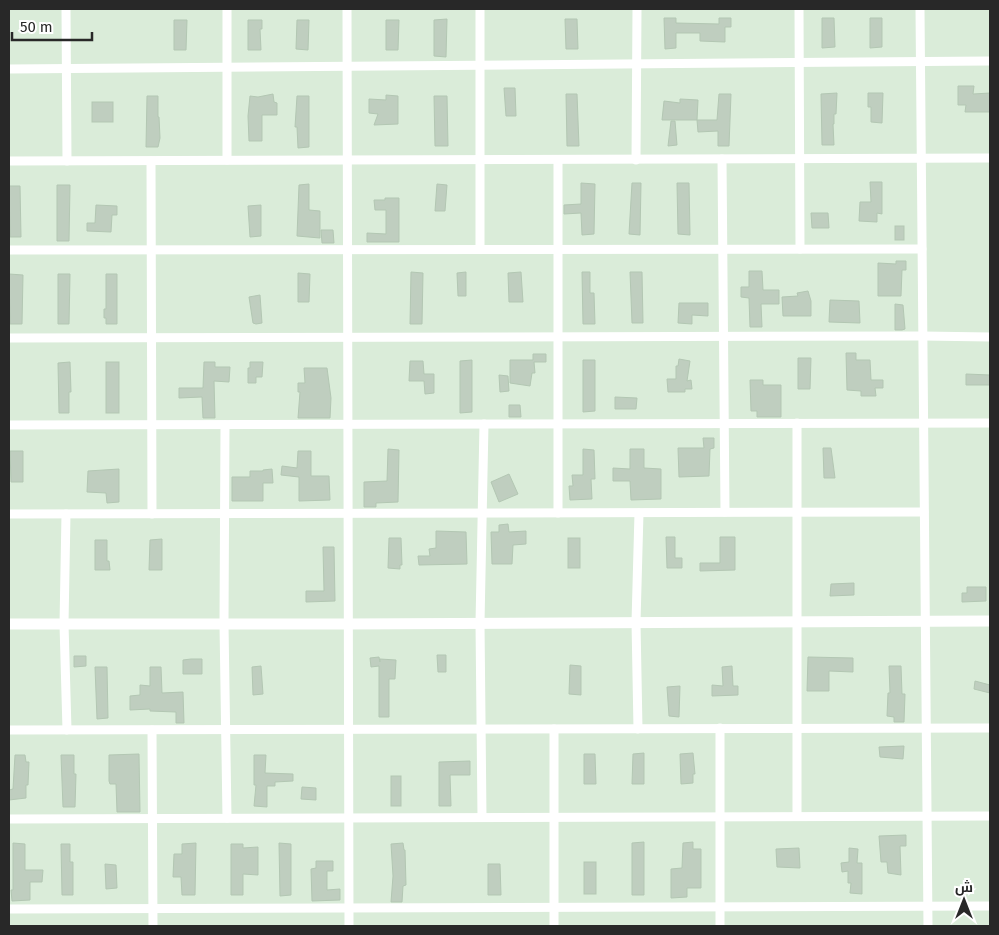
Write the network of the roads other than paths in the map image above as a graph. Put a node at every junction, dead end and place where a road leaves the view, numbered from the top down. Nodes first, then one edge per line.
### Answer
1 (66, 9) edge
2 (227, 9) edge
3 (347, 9) edge
4 (480, 9) edge
5 (637, 9) edge
6 (799, 9) edge
7 (920, 9) edge
8 (990, 61) edge
9 (799, 62) junction
10 (920, 62) junction
11 (637, 64) junction
12 (480, 65) junction
13 (347, 66) junction
14 (227, 67) junction
15 (67, 68) junction
16 (9, 69) edge
17 (990, 158) edge
18 (722, 159) junction
19 (800, 159) junction
20 (921, 159) junction
21 (227, 160) junction
22 (347, 160) junction
23 (480, 160) junction
24 (558, 160) junction
25 (636, 160) junction
26 (9, 161) edge
27 (67, 161) junction
28 (151, 161) junction
29 (558, 249) junction
30 (723, 249) junction
31 (800, 249) junction
32 (922, 249) junction
33 (9, 250) edge
34 (151, 250) junction
35 (347, 250) junction
36 (480, 250) junction
37 (723, 336) junction
38 (923, 336) junction
39 (347, 337) junction
40 (558, 337) junction
41 (990, 337) edge
42 (9, 338) edge
43 (151, 338) junction
44 (797, 423) junction
45 (924, 423) junction
46 (990, 423) edge
47 (347, 424) junction
48 (484, 424) junction
49 (557, 424) junction
50 (724, 424) junction
51 (9, 425) edge
52 (151, 425) junction
53 (226, 425) junction
54 (725, 512) junction
55 (797, 512) junction
56 (924, 512) junction
57 (482, 513) junction
58 (558, 513) junction
59 (639, 513) junction
60 (9, 514) edge
61 (66, 514) junction
62 (152, 514) junction
63 (225, 514) junction
64 (348, 514) junction
65 (797, 621) junction
66 (924, 621) junction
67 (990, 621) edge
68 (636, 622) junction
69 (480, 623) junction
70 (9, 624) edge
71 (64, 624) junction
72 (224, 624) junction
73 (348, 624) junction
74 (638, 728) junction
75 (720, 728) junction
76 (797, 728) junction
77 (926, 728) junction
78 (990, 728) edge
79 (226, 729) junction
80 (350, 729) junction
81 (481, 729) junction
82 (554, 729) junction
83 (9, 730) edge
84 (67, 730) junction
85 (152, 730) junction
86 (720, 816) junction
87 (797, 816) junction
88 (927, 816) junction
89 (990, 816) edge
90 (482, 817) junction
91 (554, 817) junction
92 (153, 818) junction
93 (227, 818) junction
94 (349, 818) junction
95 (9, 819) edge
96 (928, 906) junction
97 (990, 906) edge
98 (554, 907) junction
99 (720, 907) junction
100 (349, 908) junction
101 (9, 909) edge
102 (153, 909) junction
103 (153, 926) edge
104 (349, 926) edge
105 (554, 926) edge
106 (720, 926) edge
107 (928, 926) edge

1 - 15 street
2 - 14 street
3 - 13 street
4 - 12 street
5 - 11 street
6 - 9 street
7 - 10 street
8 - 10 street
9 - 10 street
9 - 11 street
9 - 19 street
10 - 20 street
11 - 12 street
11 - 25 street
12 - 13 street
12 - 23 street
13 - 14 street
13 - 22 street
14 - 15 street
14 - 21 street
15 - 16 street
15 - 27 street
17 - 20 street
18 - 19 street
18 - 25 street
18 - 30 street
19 - 20 street
19 - 31 street
20 - 32 street
21 - 22 street
21 - 28 street
22 - 23 street
22 - 35 street
23 - 24 street
23 - 36 street
24 - 25 street
24 - 29 street
26 - 27 street
27 - 28 street
28 - 34 street
29 - 30 street
29 - 36 street
29 - 40 street
30 - 31 street
30 - 37 street
31 - 32 street
32 - 38 street
33 - 34 street
34 - 35 street
34 - 43 street
35 - 36 street
35 - 39 street
37 - 38 street
37 - 40 street
37 - 50 street
38 - 41 street
38 - 45 street
39 - 40 street
39 - 43 street
39 - 47 street
40 - 49 street
42 - 43 street
43 - 52 street
44 - 45 street
44 - 50 street
44 - 55 street
45 - 46 street
45 - 56 street
47 - 48 street
47 - 53 street
47 - 64 street
48 - 49 street
48 - 57 street
49 - 50 street
49 - 58 street
50 - 54 street
51 - 52 street
52 - 53 street
52 - 62 street
53 - 63 street
54 - 55 street
54 - 59 street
55 - 56 street
55 - 65 street
56 - 66 street
57 - 58 street
57 - 64 street
57 - 69 street
58 - 59 street
59 - 68 street
60 - 61 street
61 - 62 street
61 - 71 street
62 - 63 street
63 - 64 street
63 - 72 street
64 - 73 street
65 - 66 street
65 - 68 street
65 - 76 street
66 - 67 street
66 - 77 street
68 - 69 street
68 - 74 street
69 - 73 street
69 - 81 street
70 - 71 street
71 - 72 street
71 - 84 street
72 - 73 street
72 - 79 street
73 - 80 street
74 - 75 street
74 - 82 street
75 - 76 street
75 - 86 street
76 - 77 street
76 - 87 street
77 - 78 street
77 - 88 street
79 - 80 street
79 - 85 street
79 - 93 street
80 - 81 street
80 - 94 street
81 - 82 street
81 - 90 street
82 - 91 street
83 - 84 street
84 - 85 street
85 - 92 street
86 - 87 street
86 - 91 street
86 - 99 street
87 - 88 street
88 - 89 street
88 - 96 street
90 - 91 street
90 - 94 street
91 - 98 street
92 - 93 street
92 - 95 street
92 - 102 street
93 - 94 street
94 - 100 street
96 - 97 street
96 - 99 street
96 - 107 street
98 - 99 street
98 - 100 street
98 - 105 street
99 - 106 street
100 - 102 street
100 - 104 street
101 - 102 street
102 - 103 street

